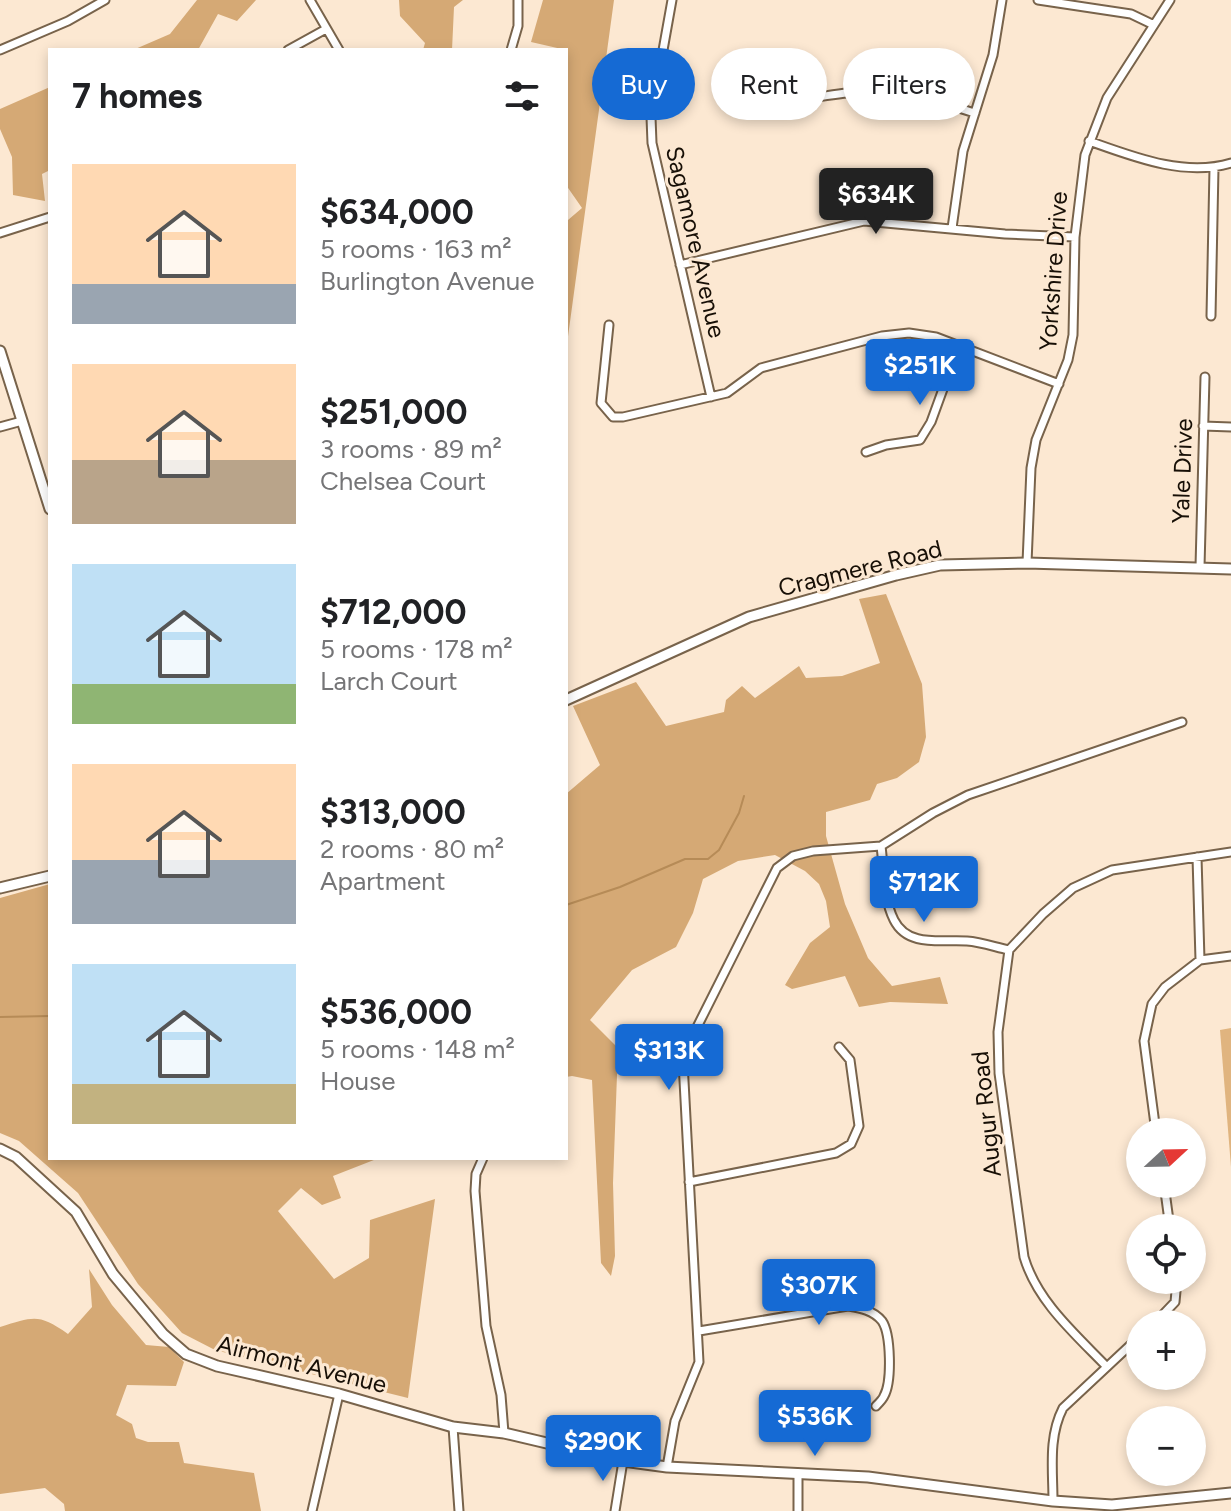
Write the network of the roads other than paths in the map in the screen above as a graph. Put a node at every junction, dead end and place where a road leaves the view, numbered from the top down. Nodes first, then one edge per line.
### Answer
1 (105, 0) edge
2 (310, 0) edge
3 (518, 0) edge
4 (672, 0) edge
5 (1002, 0) edge
6 (1038, 0) edge
7 (1170, 0) edge
8 (1154, 25) junction
9 (326, 29) junction
10 (292, 48) edge
11 (338, 48) edge
12 (512, 48) edge
13 (0, 50) edge
14 (975, 113) edge
15 (973, 120) edge
16 (1089, 141) junction
17 (1231, 163) edge
18 (1214, 168) junction
19 (48, 218) edge
20 (952, 228) junction
21 (0, 233) edge
22 (1075, 237) junction
23 (680, 265) junction
24 (1211, 316) dead end
25 (609, 325) dead end
26 (959, 345) junction
27 (0, 351) edge
28 (1205, 377) dead end
29 (1059, 384) junction
30 (711, 397) junction
31 (22, 421) junction
32 (1203, 426) junction
33 (0, 427) edge
34 (1231, 427) edge
35 (866, 452) dead end
36 (48, 503) edge
37 (1027, 563) junction
38 (1200, 567) junction
39 (1231, 569) edge
40 (568, 699) edge
41 (1182, 722) dead end
42 (881, 846) junction
43 (1231, 852) edge
44 (1197, 857) junction
45 (48, 876) edge
46 (1, 886) edge
47 (1009, 950) junction
48 (1231, 956) edge
49 (1200, 960) junction
50 (839, 1047) dead end
51 (1154, 1118) edge
52 (0, 1149) edge
53 (482, 1160) edge
54 (689, 1182) junction
55 (699, 1331) junction
56 (1126, 1348) edge
57 (1106, 1366) junction
58 (339, 1394) junction
59 (876, 1406) dead end
60 (453, 1427) junction
61 (504, 1433) junction
62 (623, 1461) junction
63 (667, 1467) junction
64 (798, 1473) junction
65 (1231, 1493) edge
66 (1053, 1501) junction
67 (1112, 1508) edge
68 (312, 1511) edge
69 (459, 1511) edge
70 (615, 1511) edge
71 (798, 1511) edge

1 - 13 street
2 - 9 street
3 - 12 street
4 - 23 street, Sagamore Avenue
5 - 14 street
6 - 8 street
7 - 8 street, Yorkshire Drive
8 - 16 street, Yorkshire Drive
9 - 10 street
9 - 11 street
15 - 20 street
16 - 18 street
16 - 22 street, Yorkshire Drive
17 - 18 street
18 - 24 street
19 - 21 street
20 - 22 street
20 - 23 street
22 - 29 street, Yorkshire Drive
23 - 30 street, Sagamore Avenue
25 - 30 street
26 - 29 street
26 - 30 street
26 - 35 street
27 - 31 street
28 - 32 street, Yale Drive
29 - 37 street, Yorkshire Drive
31 - 33 street
31 - 36 street
32 - 34 street
32 - 38 street, Yale Drive
37 - 38 street, Cragmere Road
37 - 40 street, Cragmere Road
38 - 39 street, Cragmere Road
41 - 42 street
42 - 47 street
42 - 54 street
43 - 44 street
44 - 47 street
44 - 49 street
45 - 46 street
47 - 57 street, Augur Road
48 - 49 street
49 - 51 street
50 - 54 street
52 - 58 street, Airmont Avenue
53 - 61 street
54 - 55 street
55 - 59 street
55 - 63 street
56 - 57 street
57 - 66 street
58 - 60 street, Airmont Avenue
58 - 68 street
60 - 61 street, Airmont Avenue
60 - 69 street
61 - 62 street, Airmont Avenue
62 - 63 street, Airmont Avenue
62 - 70 street
63 - 64 street, Airmont Avenue
64 - 66 street, Airmont Avenue
64 - 71 street
65 - 67 street, Airmont Avenue
66 - 67 street, Airmont Avenue

